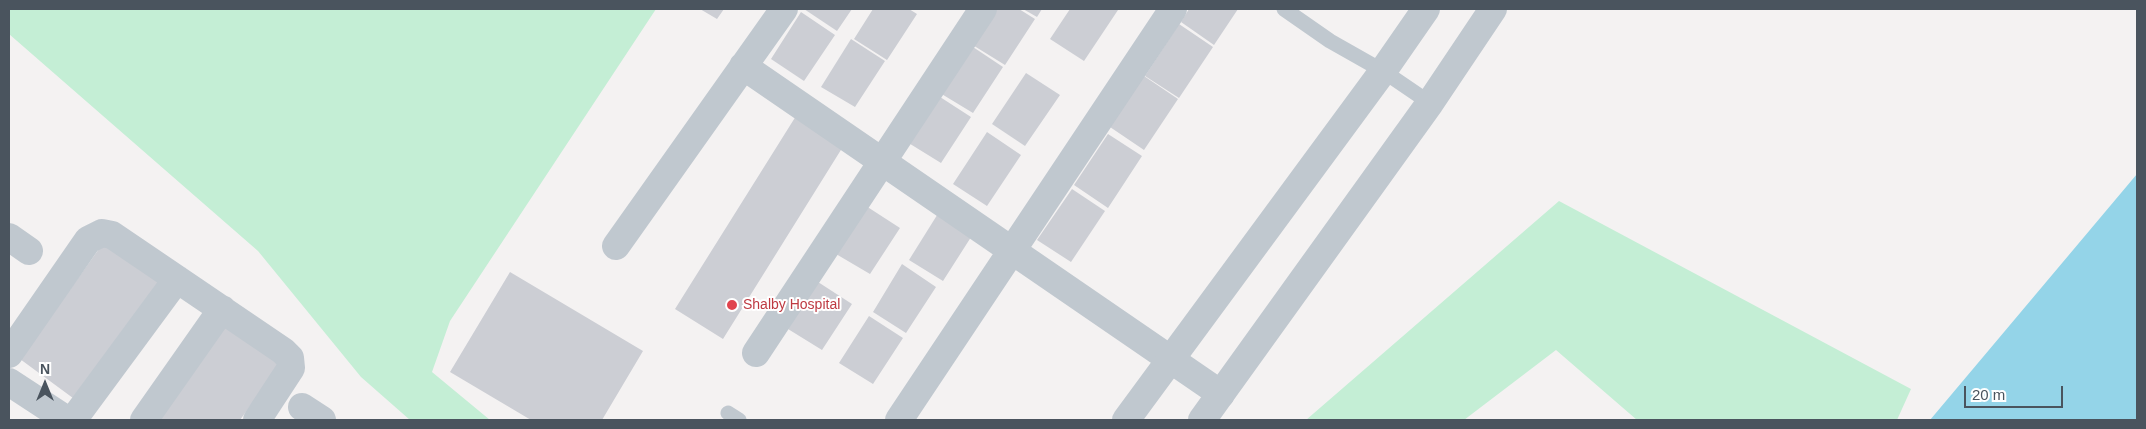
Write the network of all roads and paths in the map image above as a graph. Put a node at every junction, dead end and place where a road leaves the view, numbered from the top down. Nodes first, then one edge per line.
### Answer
1 (784, 9) edge
2 (983, 9) edge
3 (1173, 9) edge
4 (1284, 9) edge
5 (1426, 9) edge
6 (1493, 9) edge
7 (743, 66) junction
8 (1383, 71) junction
9 (1430, 104) junction
10 (882, 162) junction
11 (616, 246) dead end
12 (1012, 251) junction
13 (177, 279) junction
14 (222, 309) junction
15 (756, 353) dead end
16 (9, 354) edge
17 (1171, 360) junction
18 (9, 382) edge
19 (1221, 394) junction
20 (67, 420) edge
21 (74, 420) edge
22 (144, 420) edge
23 (257, 420) edge
24 (900, 420) edge
25 (1126, 420) edge
26 (1202, 420) edge

1 - 7 street
2 - 10 street
3 - 12 street
4 - 8 lane
5 - 8 street
6 - 9 street
7 - 10 street
7 - 11 street
8 - 9 lane
8 - 17 street
9 - 19 street
10 - 12 street
10 - 15 street
12 - 17 street
12 - 24 street
13 - 14 street
13 - 16 street
13 - 21 street
14 - 22 street
14 - 23 street
17 - 19 street
17 - 25 street
18 - 20 street
19 - 26 street

